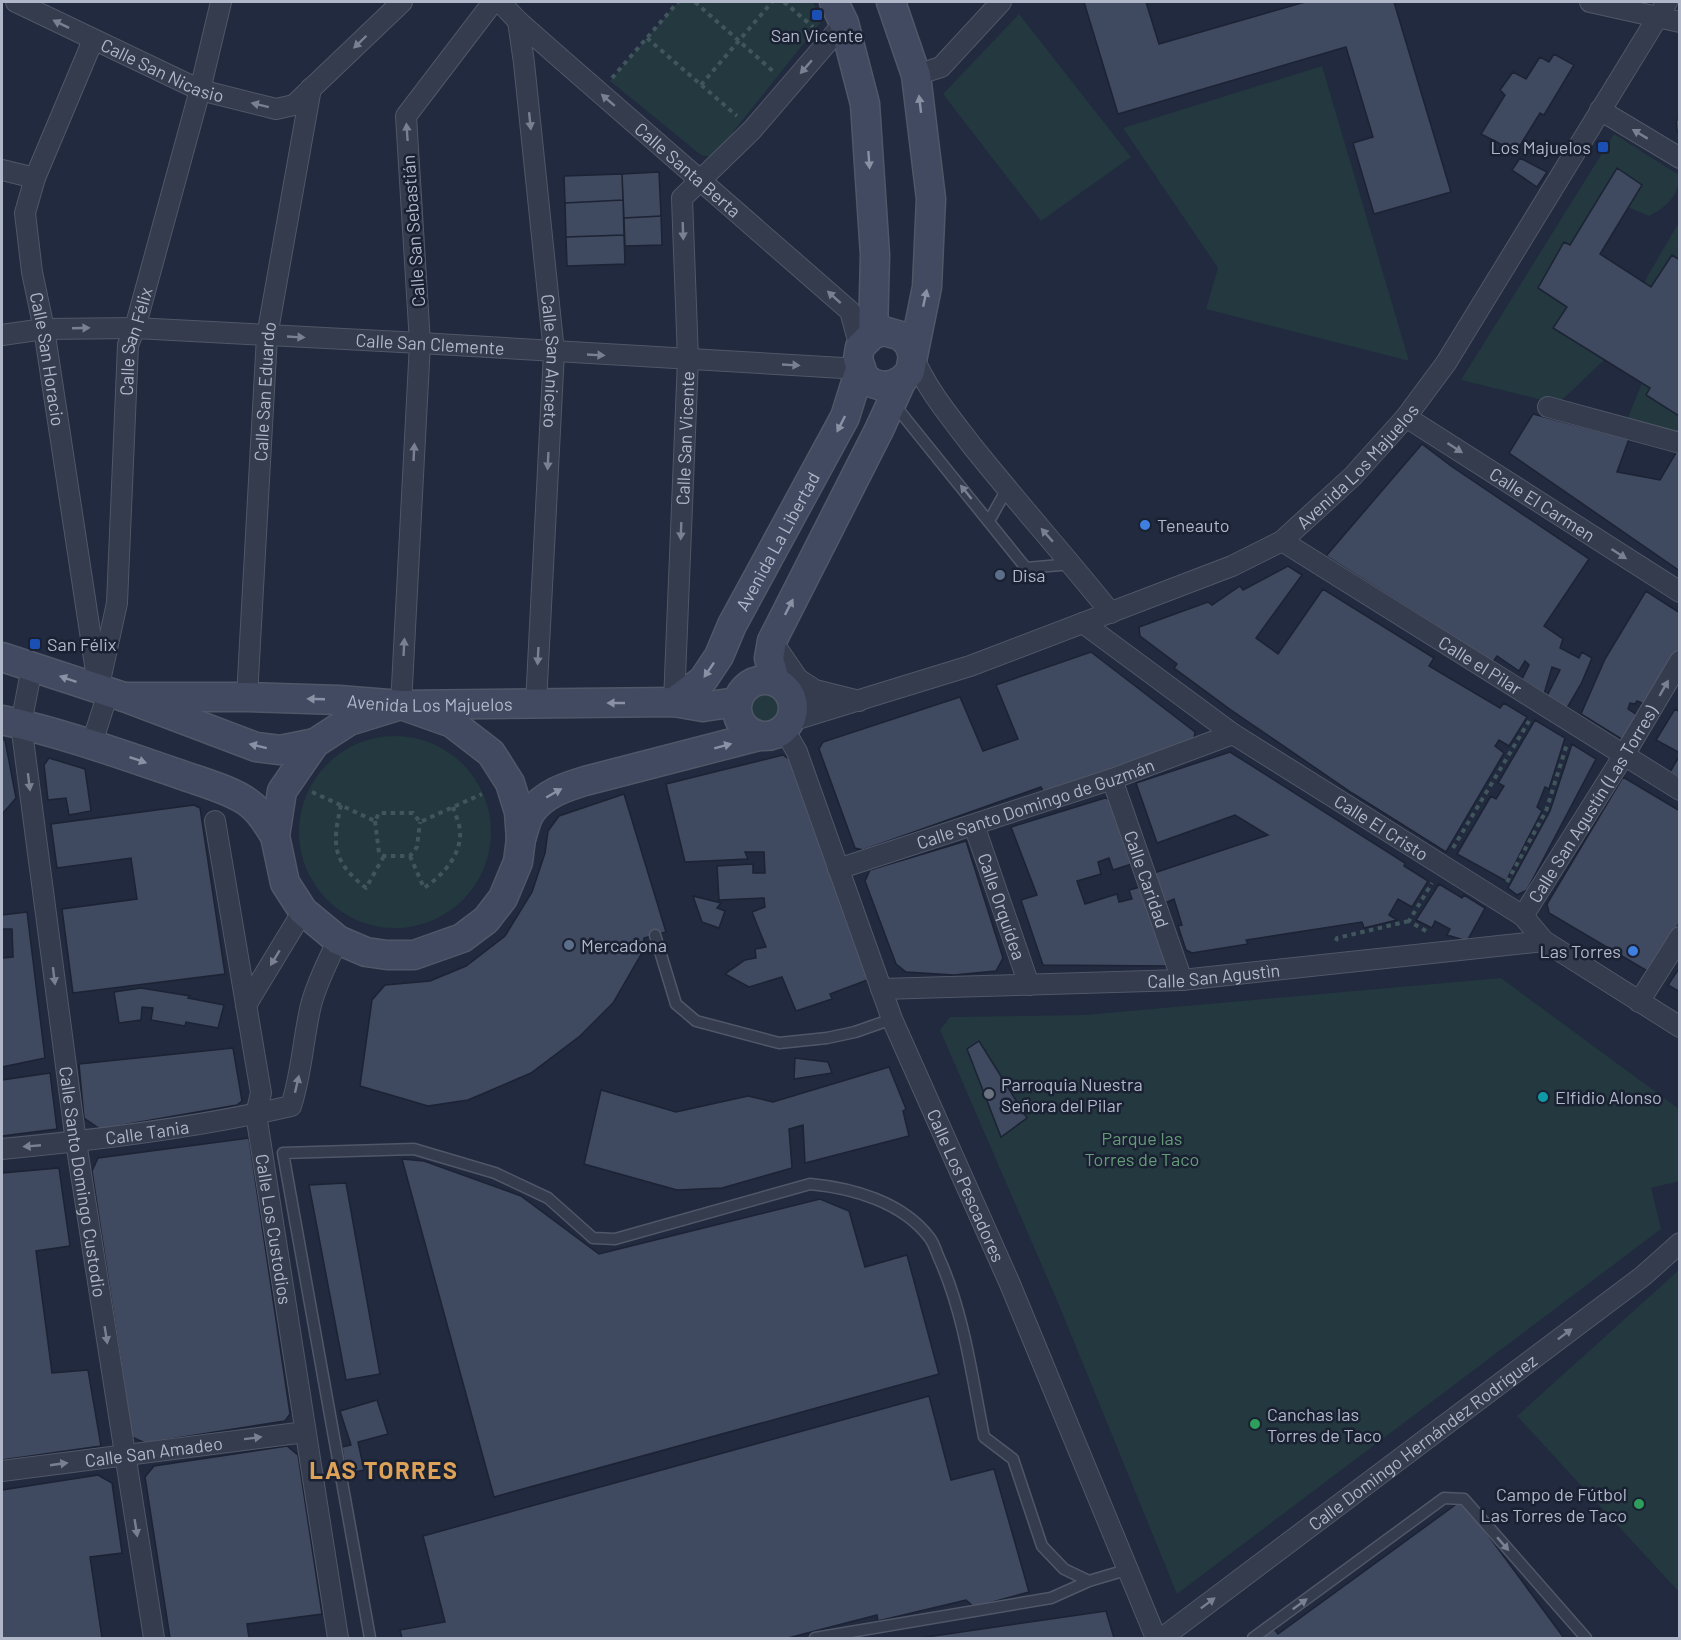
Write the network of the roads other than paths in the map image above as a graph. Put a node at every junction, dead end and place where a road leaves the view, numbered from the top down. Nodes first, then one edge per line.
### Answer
1 (16, 2) edge
2 (221, 2) edge
3 (402, 2) edge
4 (493, 2) edge
5 (500, 2) edge
6 (891, 2) edge
7 (1001, 2) edge
8 (1590, 2) edge
9 (1663, 9) edge
10 (518, 21) junction
11 (835, 22) edge
12 (1680, 22) edge
13 (93, 40) junction
14 (560, 58) junction
15 (524, 63) junction
16 (916, 75) junction
17 (311, 88) junction
18 (200, 90) junction
19 (1600, 110) junction
20 (1680, 158) edge
21 (2, 170) edge
22 (35, 178) junction
23 (699, 180) junction
24 (135, 328) junction
25 (44, 329) junction
26 (2, 335) edge
27 (267, 336) junction
28 (420, 343) junction
29 (864, 350) junction
30 (554, 352) junction
31 (688, 359) junction
32 (902, 379) junction
33 (1548, 407) dead end
34 (1406, 417) junction
35 (1680, 443) edge
36 (1007, 489) junction
37 (989, 521) junction
38 (1282, 541) junction
39 (1072, 564) junction
40 (1680, 592) edge
41 (1111, 613) junction
42 (1083, 623) junction
43 (732, 625) junction
44 (772, 641) junction
45 (2, 657) edge
46 (1680, 661) edge
47 (32, 667) junction
48 (110, 693) junction
49 (247, 697) junction
50 (738, 698) junction
51 (859, 701) junction
52 (674, 702) junction
53 (536, 704) junction
54 (401, 705) junction
55 (780, 713) junction
56 (11, 722) edge
57 (1233, 734) junction
58 (315, 742) junction
59 (91, 746) junction
60 (1624, 755) junction
61 (1112, 779) junction
62 (1680, 790) edge
63 (215, 821) dead end
64 (974, 825) junction
65 (275, 836) junction
66 (521, 839) junction
67 (838, 869) junction
68 (303, 911) junction
69 (1523, 916) junction
70 (656, 936) dead end
71 (1680, 937) edge
72 (338, 940) junction
73 (1544, 941) junction
74 (1182, 980) junction
75 (1029, 985) junction
76 (881, 989) junction
77 (1639, 1002) junction
78 (246, 1005) junction
79 (892, 1019) junction
80 (1680, 1027) edge
81 (256, 1114) junction
82 (76, 1142) junction
83 (2, 1149) edge
84 (1680, 1243) edge
85 (305, 1432) junction
86 (124, 1455) junction
87 (2, 1471) edge
88 (1126, 1570) junction
89 (1089, 1581) junction
90 (154, 1638) edge
91 (338, 1638) edge
92 (370, 1638) edge
93 (815, 1638) edge
94 (1156, 1638) edge
95 (1162, 1638) edge
96 (1253, 1638) edge
97 (1586, 1638) edge

13 -> 1 street, Calle San Nicasio
2 - 18 street, Calle San Félix
3 -> 17 street, Calle San Nicasio
28 -> 4 street, Calle San Sebastián
5 - 10 street, Calle Santa Berta
6 - 16 street
7 - 16 street
8 - 9 street
9 - 12 street
9 - 19 street, Avenida Los Majuelos
10 - 14 street, Calle Santa Berta
10 - 15 street, Calle San Aniceto
11 -> 23 street, Calle San Vicente
11 -> 29 street, Avenida La Libertad
13 - 18 street, Calle San Nicasio
13 - 22 street, Calle San Horacio
14 - 15 street
23 -> 14 street, Calle Santa Berta
15 -> 30 street, Calle San Aniceto
32 -> 16 street
17 -> 18 street, Calle San Nicasio
17 - 27 street, Calle San Eduardo
18 - 24 street, Calle San Félix
20 -> 19 street
19 - 34 street, Avenida Los Majuelos
21 - 22 street
22 - 25 street, Calle San Horacio
29 -> 23 street, Calle Santa Berta
23 -> 31 street, Calle San Vicente
25 -> 24 street, Calle San Clemente
24 - 27 street, Calle San Clemente
24 - 48 street, Calle San Félix
25 - 26 street, Calle San Clemente
25 - 48 street, Calle San Horacio
27 -> 28 street, Calle San Clemente
27 - 49 street, Calle San Eduardo
28 - 30 street, Calle San Clemente
54 -> 28 street, Calle San Sebastián
31 -> 29 street, Calle San Clemente
29 - 32 street
29 - 32 street
29 -> 43 street, Avenida La Libertad
30 -> 31 street, Calle San Clemente
30 -> 53 street, Calle San Aniceto
31 -> 52 street, Calle San Vicente
32 - 36 street
37 -> 32 lane
44 -> 32 street
33 - 35 street
34 - 38 street, Avenida Los Majuelos
34 -> 40 street, Calle El Carmen
36 - 37 lane
39 -> 36 street
37 - 39 lane
38 - 41 street, Avenida Los Majuelos
38 - 60 street, Calle el Pilar
39 - 41 street
41 - 42 street, Avenida Los Majuelos
42 - 51 street, Avenida Los Majuelos
42 - 57 street, Calle El Cristo
43 - 50 street
43 -> 52 street, Avenida La Libertad
44 - 51 street
44 - 55 street
45 - 47 street, Avenida Los Majuelos
60 -> 46 street, Calle San Agustín (Las Torres)
48 -> 47 street, Avenida Los Majuelos
47 - 56 street, Calle Santo Domingo Custodio
48 - 49 street, Avenida Los Majuelos
58 -> 48 street, Avenida Los Majuelos
48 - 59 street, Calle San Félix
54 -> 49 street, Avenida Los Majuelos
50 - 52 street, Avenida Los Majuelos
50 - 55 street
50 - 55 street
51 - 55 street, Avenida Los Majuelos
52 -> 53 street, Avenida Los Majuelos
53 - 54 street, Avenida Los Majuelos
54 - 58 street
54 - 66 street
66 -> 55 street, Avenida Los Majuelos
55 - 67 street, Calle Los Pescadores
56 - 59 street
56 -> 82 street, Calle Santo Domingo Custodio
57 - 61 street, Calle Santo Domingo de Guzmán
57 - 69 street, Calle El Cristo
58 - 65 street
59 -> 65 street
60 - 62 street, Calle el Pilar
60 - 69 street, Calle San Agustín (Las Torres)
61 - 64 street, Calle Santo Domingo de Guzmán
61 - 74 street, Calle Caridad
63 - 78 street, Calle Los Custodios
64 - 67 street, Calle Santo Domingo de Guzmán
64 - 75 street, Calle Orquídea
65 - 68 street
66 - 72 street
67 - 76 street, Calle Los Pescadores
68 - 72 street
68 -> 78 street
69 - 73 street, Calle El Cristo
70 - 79 lane
71 - 77 street
81 -> 72 street, Calle Tania
73 - 74 street, Calle San Agustìn
73 - 77 street, Calle El Cristo
74 - 75 street, Calle San Agustìn
75 - 76 street, Calle San Agustìn
76 - 79 street, Calle Los Pescadores
77 - 80 street, Calle El Cristo
78 - 81 street, Calle Los Custodios
79 - 88 street, Calle Los Pescadores
81 - 82 street, Calle Tania
81 - 85 street, Calle Los Custodios
82 -> 83 street, Calle Tania
82 -> 86 street, Calle Santo Domingo Custodio
95 -> 84 street, Calle Domingo Hernández Rodríguez
86 -> 85 street, Calle San Amadeo
85 - 91 street, Calle Los Custodios
87 -> 86 street, Calle San Amadeo
86 -> 90 street, Calle Santo Domingo Custodio
88 - 89 lane
88 - 94 street, Calle Los Pescadores
89 - 92 lane
89 - 93 lane
96 -> 97 lane

